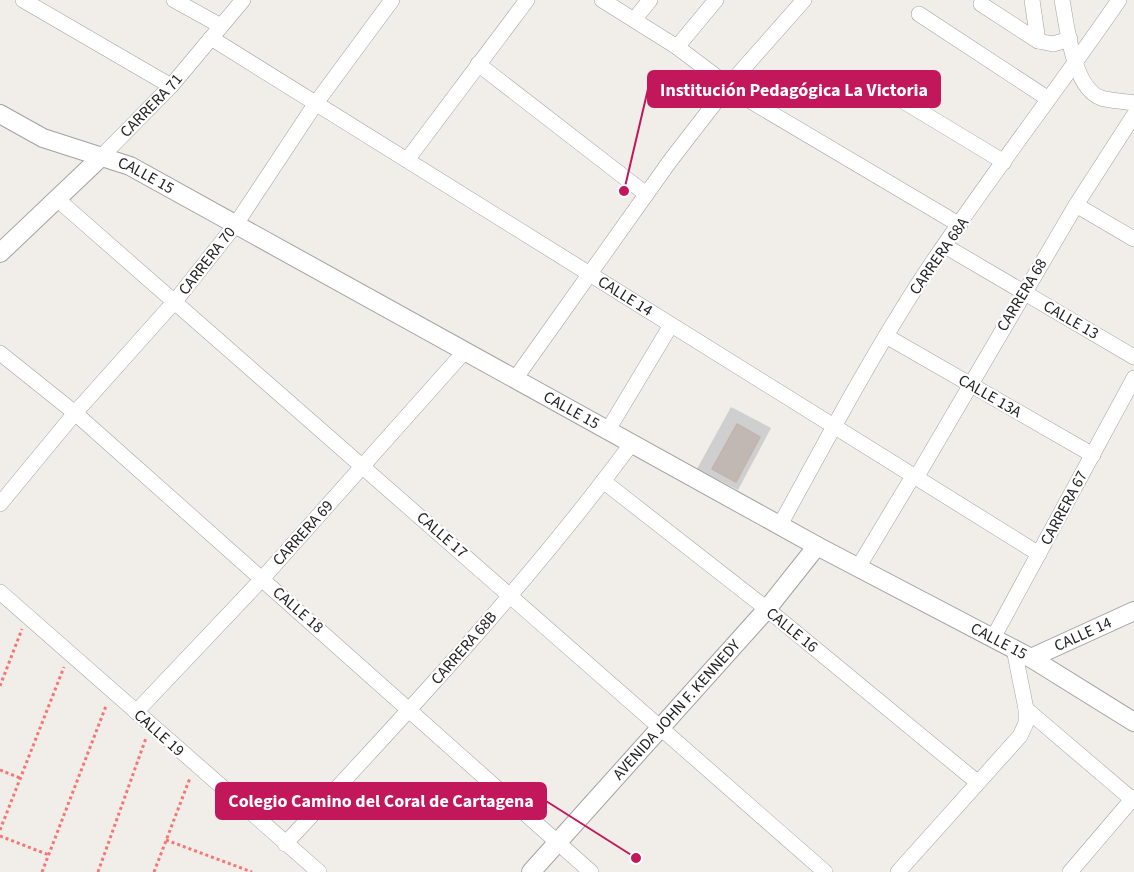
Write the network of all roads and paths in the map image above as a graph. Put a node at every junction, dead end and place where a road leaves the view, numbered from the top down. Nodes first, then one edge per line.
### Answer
1 (23, 0) edge
2 (174, 0) edge
3 (243, 0) edge
4 (392, 0) edge
5 (527, 0) edge
6 (602, 0) edge
7 (650, 0) edge
8 (716, 0) edge
9 (804, 0) edge
10 (1032, 0) edge
11 (1062, 0) edge
12 (1119, 0) edge
13 (981, 4) dead end
14 (919, 14) dead end
15 (634, 20) junction
16 (216, 32) junction
17 (1070, 39) junction
18 (1038, 41) junction
19 (677, 47) junction
20 (1075, 63) junction
21 (478, 64) junction
22 (870, 81) dead end
23 (171, 86) junction
24 (728, 86) junction
25 (1047, 98) junction
26 (316, 103) junction
27 (1134, 103) edge
28 (0, 114) edge
29 (1134, 115) edge
30 (101, 157) junction
31 (406, 160) junction
32 (1004, 162) junction
33 (646, 194) junction
34 (57, 199) junction
35 (1076, 205) junction
36 (236, 224) junction
37 (960, 225) junction
38 (1134, 239) edge
39 (945, 246) junction
40 (0, 254) edge
41 (591, 275) junction
42 (1024, 292) junction
43 (176, 300) junction
44 (671, 325) junction
45 (886, 336) junction
46 (465, 351) junction
47 (0, 353) edge
48 (1134, 357) edge
49 (515, 378) junction
50 (1134, 378) edge
51 (969, 384) junction
52 (75, 414) junction
53 (835, 427) junction
54 (608, 430) junction
55 (632, 443) junction
56 (1093, 455) junction
57 (363, 465) junction
58 (914, 477) junction
59 (603, 481) junction
60 (0, 504) edge
61 (780, 525) junction
62 (817, 546) junction
63 (1039, 554) junction
64 (859, 566) junction
65 (262, 579) junction
66 (0, 592) edge
67 (511, 595) junction
68 (767, 609) junction
69 (1134, 611) edge
70 (27, 616) junction
71 (993, 638) junction
72 (1014, 649) junction
73 (69, 654) junction
74 (1031, 658) junction
75 (0, 686) edge
76 (112, 691) junction
77 (1026, 709) junction
78 (410, 710) junction
79 (136, 712) junction
80 (1134, 722) edge
81 (150, 725) junction
82 (660, 727) junction
83 (195, 765) junction
84 (0, 770) edge
85 (20, 778) junction
86 (977, 782) junction
87 (1133, 799) edge
88 (0, 830) edge
89 (0, 836) edge
90 (166, 840) junction
91 (558, 843) junction
92 (285, 844) junction
93 (49, 855) junction
94 (42, 872) edge
95 (98, 872) edge
96 (154, 872) edge
97 (252, 872) edge
98 (319, 872) edge
99 (531, 872) edge
100 (591, 872) edge
101 (825, 872) edge
102 (898, 872) edge
103 (1070, 872) edge

1 - 23 street
2 - 16 street, CALLE 14
3 - 16 street, CARRERA 71
4 - 26 street, CARRERA 70
5 - 21 street
6 - 15 street
7 - 15 street
8 - 19 street
9 - 24 street
10 - 18 street
11 - 17 street
12 - 20 street, CARRERA 68A
13 - 18 street
14 - 25 street
15 - 19 street
16 - 23 street, CARRERA 71
16 - 26 street, CALLE 14
17 - 18 street
17 - 20 street
19 - 24 street
20 - 25 street, CARRERA 68A
20 - 27 street
21 - 31 street
21 - 33 street
22 - 32 street
23 - 30 street, CARRERA 71
24 - 33 street
24 - 37 street
25 - 32 street, CARRERA 68A
26 - 31 street, CALLE 14
26 - 36 street, CARRERA 70
28 - 30 street, CALLE 15
29 - 35 street, CARRERA 68
30 - 34 street, CARRERA 71
30 - 36 street, CALLE 15
31 - 41 street, CALLE 14
32 - 37 street, CARRERA 68A
33 - 41 street
34 - 40 street, CARRERA 71
34 - 43 street, CALLE 17
35 - 38 street
35 - 42 street, CARRERA 68
36 - 43 street, CARRERA 70
36 - 46 street, CALLE 15
37 - 39 street, CARRERA 68A
39 - 42 street, CALLE 13
39 - 45 street, CARRERA 68A
41 - 44 street, CALLE 14
41 - 49 street
42 - 48 street, CALLE 13
42 - 51 street, CARRERA 68
43 - 52 street, CARRERA 70
43 - 57 street, CALLE 17
44 - 53 street, CALLE 14
44 - 54 street
45 - 51 street, CALLE 13A
45 - 53 street, CARRERA 68A
46 - 49 street, CALLE 15
46 - 57 street, CARRERA 69
47 - 52 street, CALLE 18
49 - 54 street, CALLE 15
50 - 56 street, CARRERA 67
51 - 56 street, CALLE 13A
51 - 58 street, CARRERA 68
52 - 60 street, CARRERA 70
52 - 65 street, CALLE 18
53 - 58 street, CALLE 14
53 - 61 street, CARRERA 68A
54 - 55 street, CALLE 15
55 - 59 street, CARRERA 68B
55 - 61 street, CALLE 15
56 - 63 street, CARRERA 67
57 - 65 street, CARRERA 69
57 - 67 street, CALLE 17
58 - 63 street, CALLE 14
58 - 64 street, CARRERA 68
59 - 67 street, CARRERA 68B
59 - 68 street, CALLE 16
61 - 62 street, CALLE 15
62 - 64 street, CALLE 15
62 - 68 street, AVENIDA JOHN F. KENNEDY
63 - 71 street, CARRERA 67
64 - 71 street, CALLE 15
65 - 78 street, CALLE 18
65 - 79 street, CARRERA 69
66 - 70 street, CALLE 19
67 - 78 street, CARRERA 68B
67 - 82 street, CALLE 17
68 - 82 street, AVENIDA JOHN F. KENNEDY
68 - 86 street, CALLE 16
69 - 74 street, CALLE 14
70 - 73 street, CALLE 19
70 - 75 path
71 - 72 street, CALLE 15
72 - 74 street, CALLE 15
72 - 77 street
73 - 76 street, CALLE 19
73 - 85 path
74 - 80 street, CALLE 15
76 - 79 street, CALLE 19
76 - 93 path
77 - 86 street
77 - 87 street
78 - 91 street, CALLE 18
78 - 92 street, CARRERA 68B
79 - 81 street, CALLE 19
81 - 83 street, CALLE 19
81 - 95 path
82 - 91 street, AVENIDA JOHN F. KENNEDY
82 - 101 street, CALLE 17
83 - 90 path
83 - 92 street, CALLE 19
84 - 85 path
85 - 88 path
86 - 102 street
87 - 103 street
89 - 93 path
90 - 96 path
90 - 97 path
91 - 99 street, AVENIDA JOHN F. KENNEDY
91 - 100 street, CALLE 18
92 - 98 street, CALLE 19
93 - 94 path

